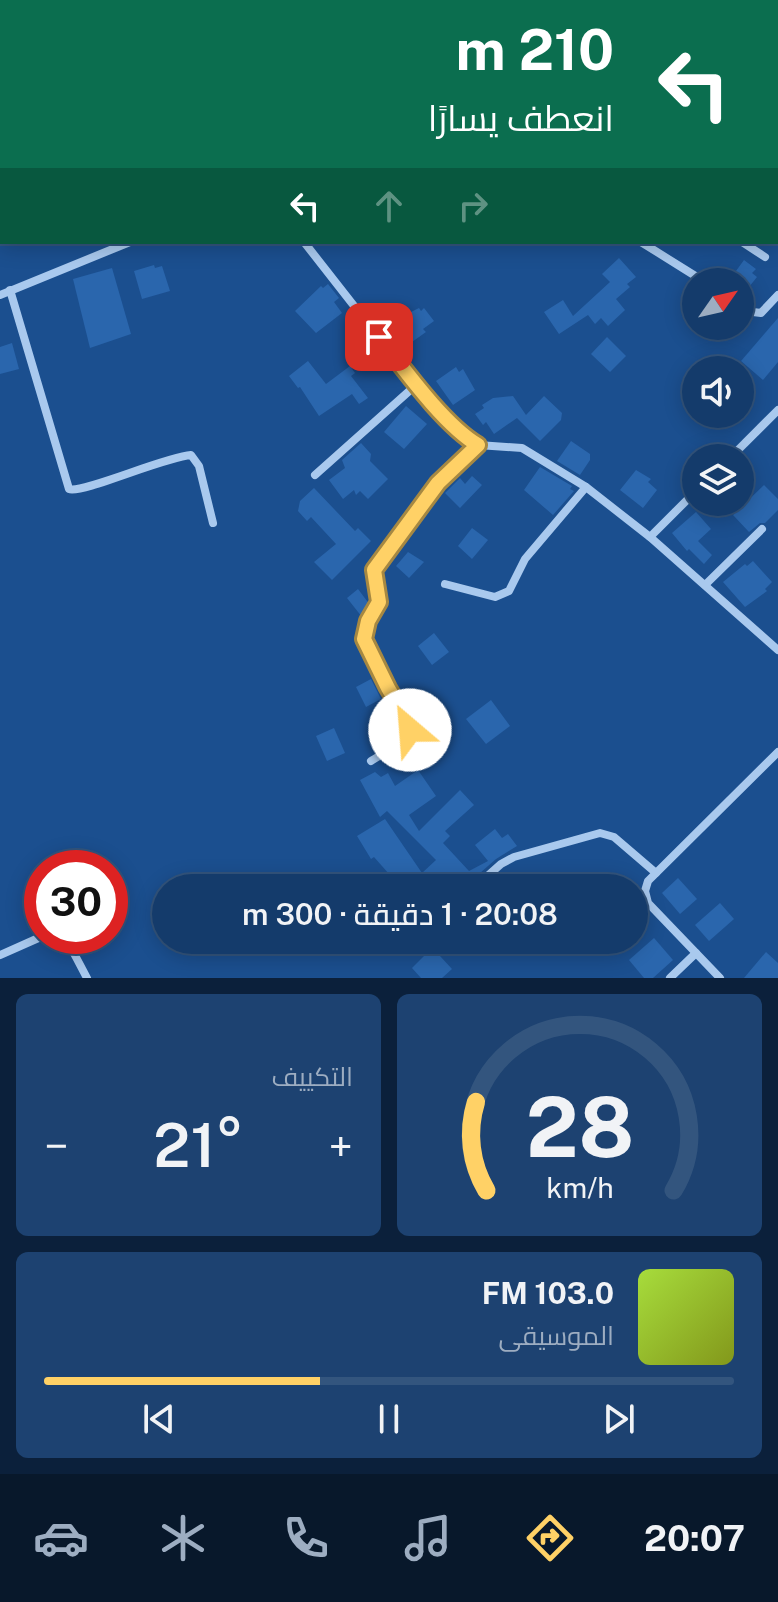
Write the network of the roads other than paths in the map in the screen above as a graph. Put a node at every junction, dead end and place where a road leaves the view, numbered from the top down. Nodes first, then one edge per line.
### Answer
1 (125, 244) edge
2 (306, 244) edge
3 (644, 244) edge
4 (745, 244) edge
5 (765, 257) dead end
6 (683, 268) edge
7 (10, 290) junction
8 (0, 295) edge
9 (778, 295) edge
10 (754, 312) edge
11 (416, 385) junction
12 (778, 410) edge
13 (744, 444) edge
14 (478, 445) junction
15 (315, 475) dead end
16 (586, 487) junction
17 (682, 505) edge
18 (213, 523) dead end
19 (762, 529) dead end
20 (650, 537) junction
21 (445, 584) dead end
22 (705, 585) junction
23 (778, 650) edge
24 (778, 752) edge
25 (371, 761) dead end
26 (656, 873) junction
27 (490, 874) edge
28 (24, 944) edge
29 (696, 953) junction
30 (74, 954) edge
31 (0, 955) edge
32 (87, 978) edge
33 (670, 978) edge
34 (720, 978) edge

1 - 7 street
2 - 11 street
3 - 6 street
4 - 5 street
7 - 8 street
7 - 18 street
9 - 10 street
11 - 14 street
11 - 15 street
12 - 13 street
14 - 16 street
14 - 25 street
16 - 20 street
16 - 21 street
17 - 20 street
19 - 22 street
20 - 22 street
22 - 23 street
24 - 26 street
26 - 27 street
26 - 29 street
28 - 31 street
29 - 33 street
29 - 34 street
30 - 32 street

